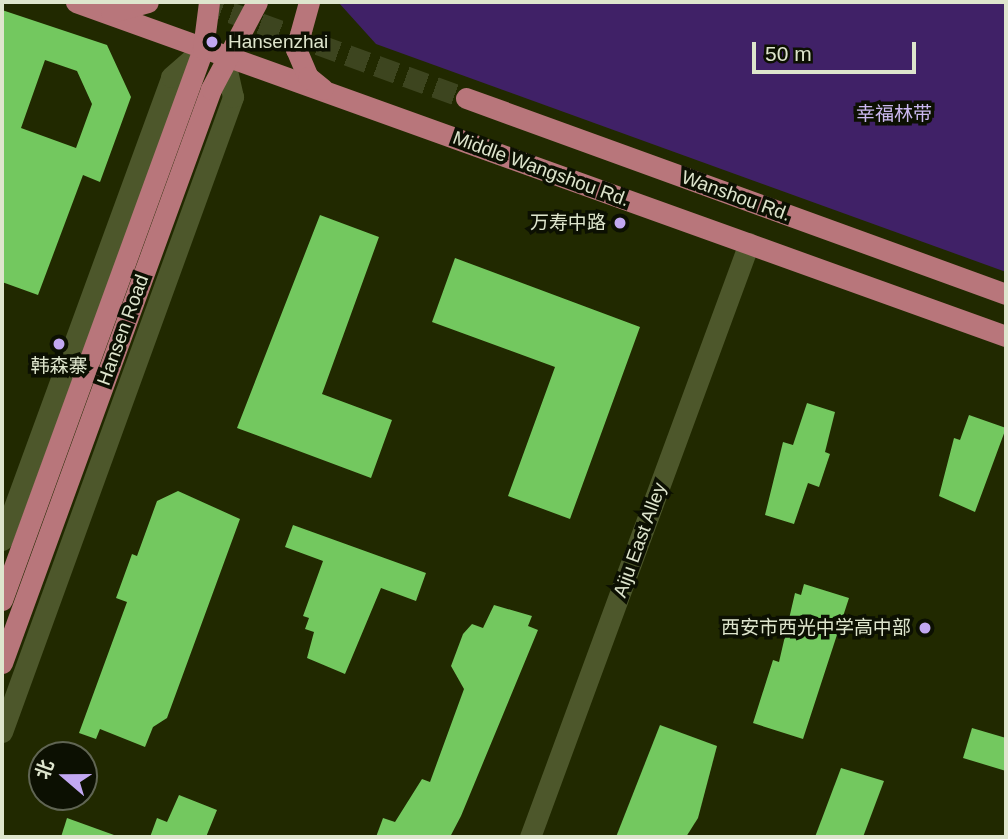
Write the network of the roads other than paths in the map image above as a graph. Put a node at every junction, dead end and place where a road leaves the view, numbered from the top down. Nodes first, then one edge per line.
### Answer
1 (148, 2) edge
2 (209, 2) edge
3 (257, 2) edge
4 (309, 2) edge
5 (85, 5) edge
6 (203, 49) junction
7 (224, 57) junction
8 (330, 94) junction
9 (466, 98) tunnel mouth
10 (749, 243) junction
11 (1006, 294) edge
12 (1006, 336) edge
13 (2, 540) edge
14 (2, 600) edge
15 (2, 663) edge
16 (2, 732) edge
17 (530, 837) edge

1 - 5 main road
2 - 6 main road, Hansen Road
3 - 7 main road, Hansen Road
4 - 8 main road
5 - 6 main road, Middle Wangshou Rd.
6 - 7 main road, Middle Wangshou Rd.
6 - 13 street
6 - 14 main road, Hansen Road
7 - 8 main road, Middle Wangshou Rd.
7 - 15 main road, Hansen Road
7 - 16 street
8 - 10 main road, Middle Wangshou Rd.
9 - 11 main road, Wanshou Rd.
10 - 12 main road, Middle Wangshou Rd.
10 - 17 street, Aiju East Alley

